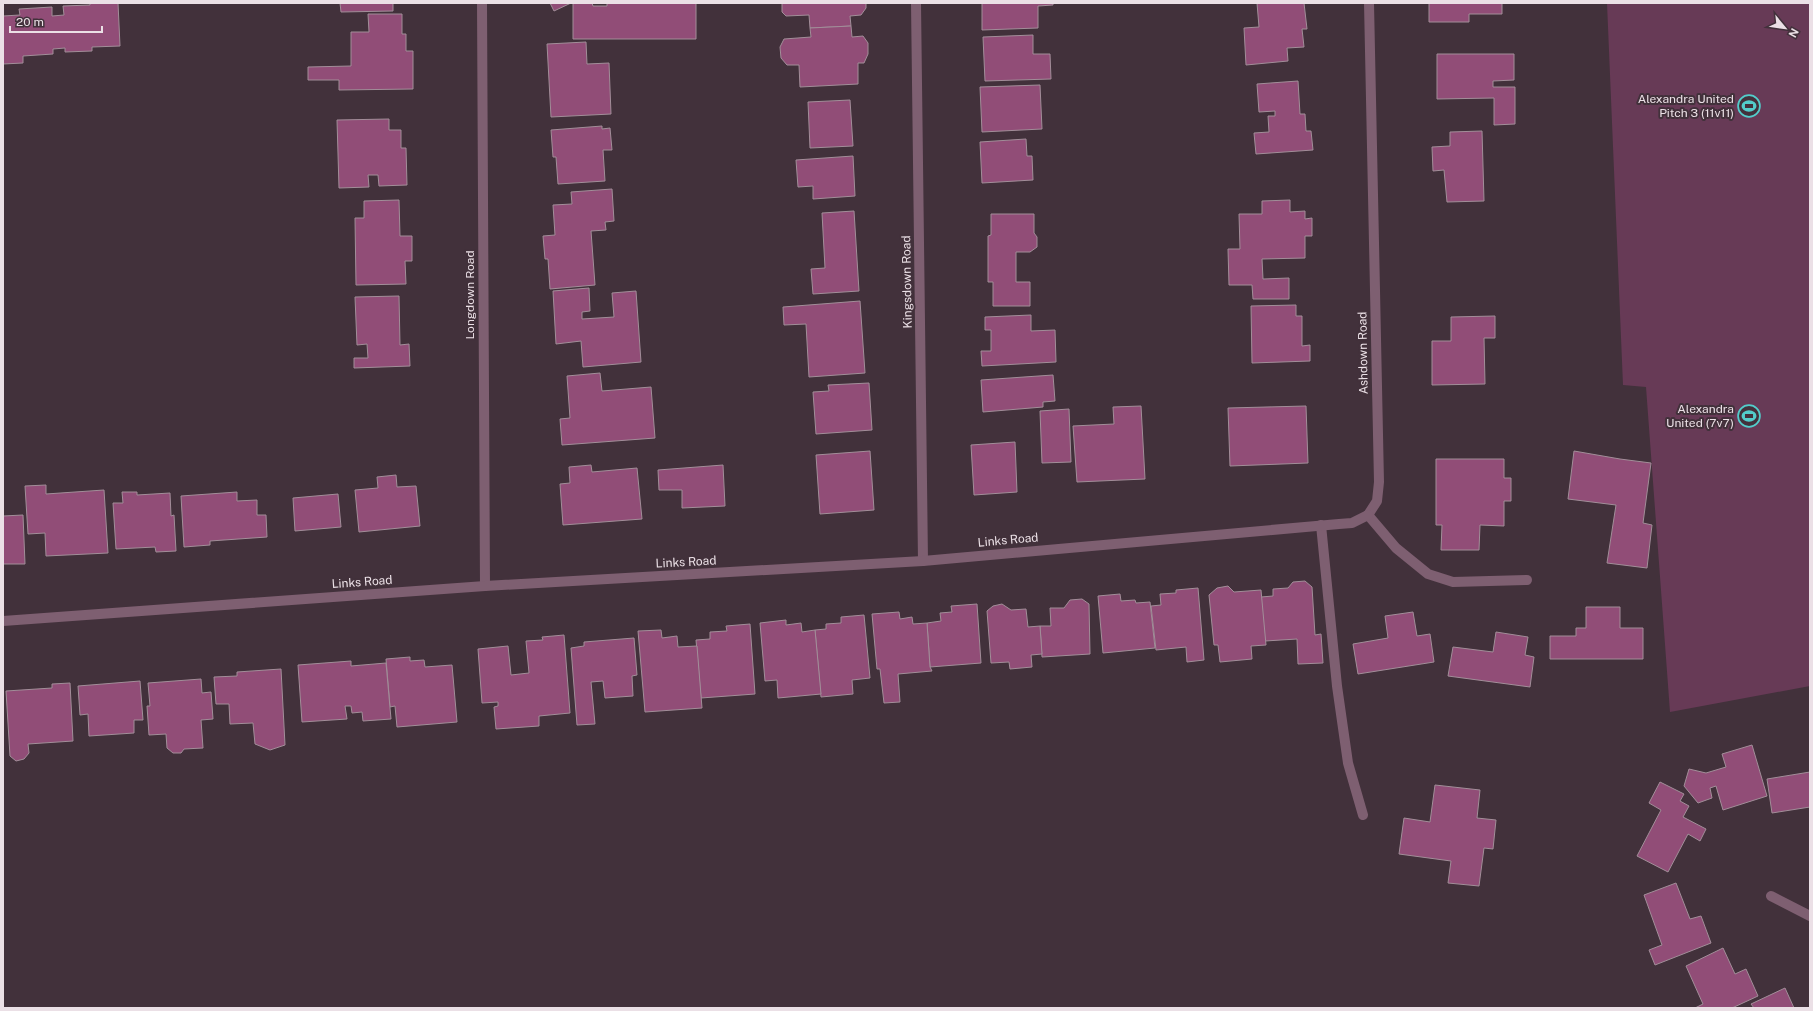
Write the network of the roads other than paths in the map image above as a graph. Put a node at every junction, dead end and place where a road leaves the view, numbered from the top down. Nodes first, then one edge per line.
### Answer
1 (482, 3) edge
2 (916, 3) edge
3 (1369, 3) edge
4 (1368, 515) junction
5 (1321, 525) junction
6 (923, 561) junction
7 (1528, 580) dead end
8 (485, 586) junction
9 (3, 621) edge
10 (1363, 815) dead end
11 (1771, 896) dead end
12 (1810, 916) edge

1 - 8 street, Longdown Road
2 - 6 street, Kingsdown Road
3 - 4 street, Ashdown Road
4 - 5 street, Links Road
4 - 7 street
5 - 6 street, Links Road
5 - 10 street
6 - 8 street, Links Road
8 - 9 street, Links Road
11 - 12 street

